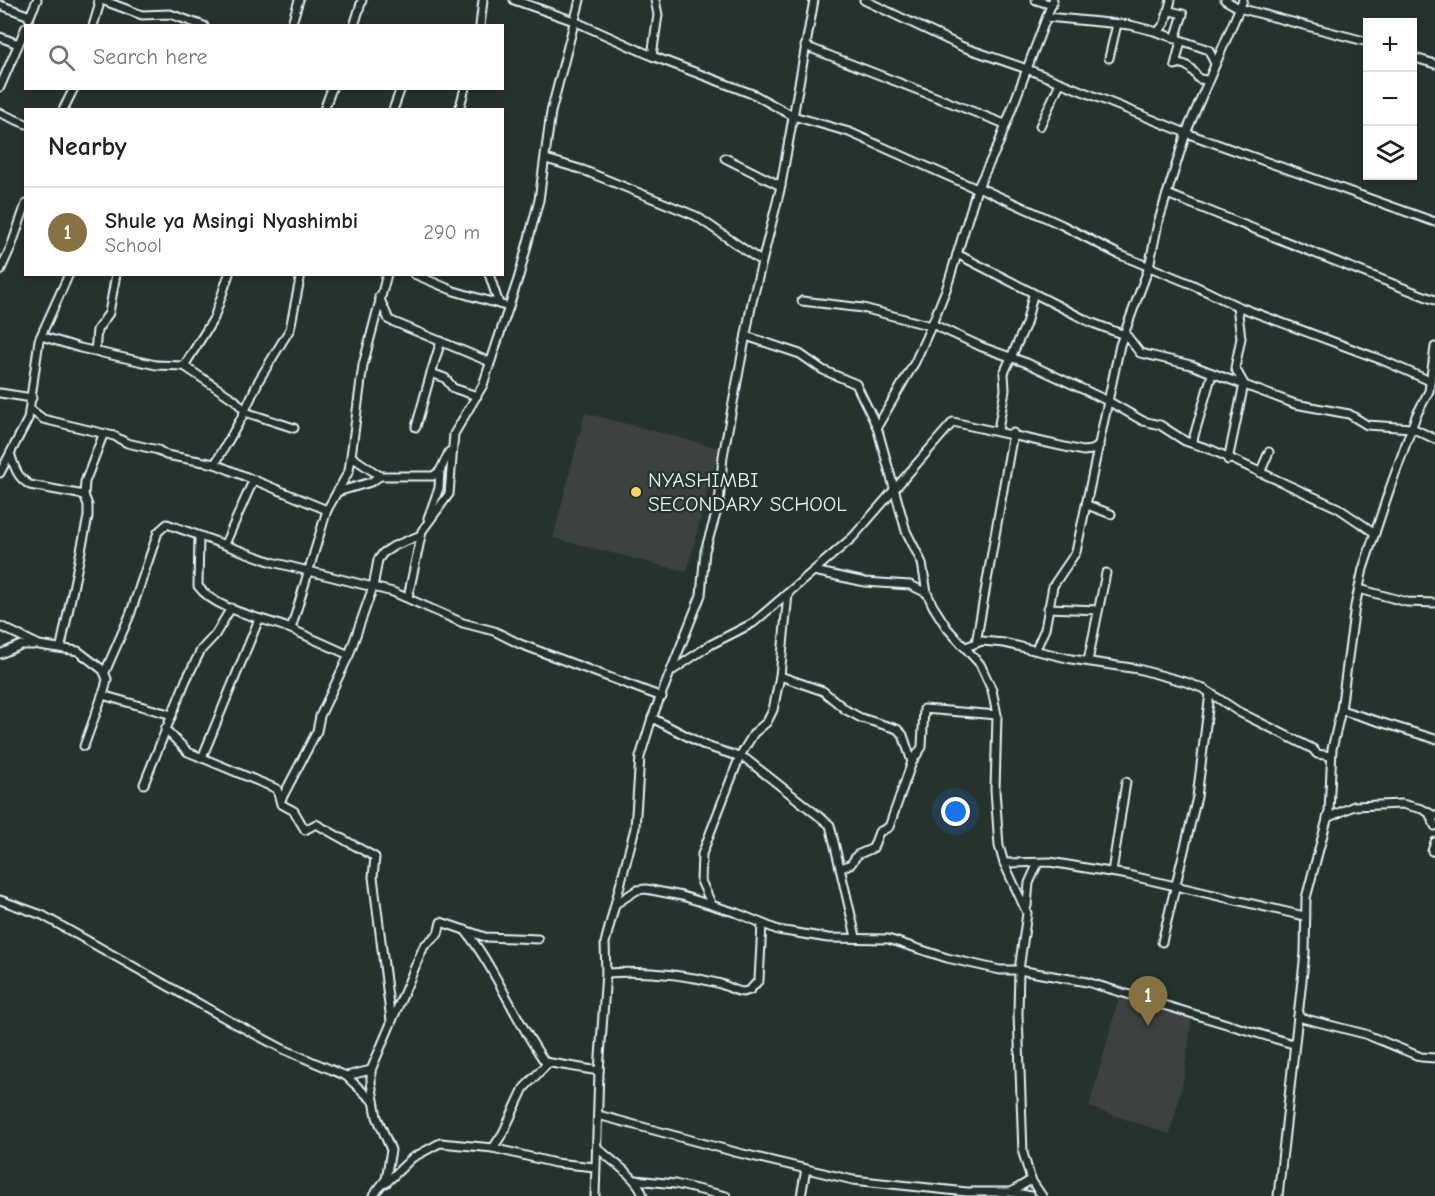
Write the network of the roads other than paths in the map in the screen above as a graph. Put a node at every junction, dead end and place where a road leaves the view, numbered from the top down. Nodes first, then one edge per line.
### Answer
1 (37, 0) edge
2 (100, 0) edge
3 (299, 0) edge
4 (362, 0) edge
5 (483, 0) edge
6 (514, 0) edge
7 (580, 0) edge
8 (655, 0) edge
9 (814, 0) edge
10 (864, 0) edge
11 (1036, 0) edge
12 (1171, 0) edge
13 (1226, 0) edge
14 (1243, 0) edge
15 (1052, 2) edge
16 (0, 5) edge
17 (1239, 8) junction
18 (1170, 11) junction
19 (30, 16) junction
20 (1047, 17) junction
21 (574, 21) junction
22 (27, 24) edge
23 (94, 24) edge
24 (198, 24) edge
25 (292, 24) edge
26 (355, 24) edge
27 (480, 24) edge
28 (1117, 24) junction
29 (24, 30) edge
30 (1158, 32) junction
31 (0, 37) edge
32 (1178, 40) junction
33 (1363, 41) edge
34 (18, 44) junction
35 (805, 46) junction
36 (652, 56) junction
37 (1109, 58) dead end
38 (1417, 58) edge
39 (1215, 63) junction
40 (1435, 64) edge
41 (1027, 69) junction
42 (1208, 80) junction
43 (1060, 82) junction
44 (0, 87) edge
45 (73, 90) edge
46 (331, 90) edge
47 (400, 90) edge
48 (464, 90) edge
49 (64, 108) edge
50 (325, 108) edge
51 (394, 108) edge
52 (460, 108) edge
53 (0, 113) edge
54 (793, 116) junction
55 (24, 123) edge
56 (1005, 124) junction
57 (1040, 126) dead end
58 (1186, 133) junction
59 (725, 158) dead end
60 (546, 159) junction
61 (780, 186) junction
62 (977, 188) junction
63 (1167, 194) junction
64 (24, 210) edge
65 (1435, 222) edge
66 (957, 254) junction
67 (761, 261) junction
68 (1149, 267) junction
69 (0, 271) edge
70 (68, 276) edge
71 (116, 276) edge
72 (227, 276) edge
73 (301, 276) edge
74 (386, 276) edge
75 (419, 276) edge
76 (490, 276) edge
77 (1033, 295) junction
78 (379, 297) junction
79 (1435, 300) edge
80 (802, 301) dead end
81 (499, 304) junction
82 (1237, 306) junction
83 (509, 307) junction
84 (932, 325) junction
85 (1123, 335) junction
86 (41, 336) junction
87 (746, 336) junction
88 (441, 340) junction
89 (1435, 347) edge
90 (94, 352) junction
91 (1010, 356) junction
92 (490, 362) junction
93 (184, 366) junction
94 (431, 373) junction
95 (1212, 374) junction
96 (1430, 381) junction
97 (1244, 384) junction
98 (0, 393) edge
99 (477, 396) junction
100 (32, 398) junction
101 (1108, 401) junction
102 (31, 410) junction
103 (245, 411) junction
104 (416, 427) dead end
105 (877, 427) junction
106 (294, 428) dead end
107 (1412, 428) junction
108 (998, 430) junction
109 (1013, 433) junction
110 (103, 435) junction
111 (1435, 439) edge
112 (1192, 443) junction
113 (1099, 446) junction
114 (451, 447) junction
115 (1269, 452) dead end
116 (11, 456) junction
117 (352, 457) junction
118 (1228, 460) junction
119 (215, 464) junction
120 (440, 471) junction
121 (0, 473) edge
122 (1260, 473) junction
123 (380, 476) junction
124 (253, 481) junction
125 (896, 490) junction
126 (337, 492) junction
127 (84, 495) junction
128 (1086, 505) junction
129 (327, 510) junction
130 (1112, 514) dead end
131 (428, 519) junction
132 (1375, 533) junction
133 (421, 535) junction
134 (199, 536) junction
135 (225, 544) junction
136 (308, 571) junction
137 (814, 571) junction
138 (1106, 573) dead end
139 (373, 586) junction
140 (1359, 588) junction
141 (927, 593) junction
142 (788, 594) junction
143 (408, 597) junction
144 (1435, 603) edge
145 (231, 608) junction
146 (1048, 608) junction
147 (1098, 610) junction
148 (259, 619) junction
149 (0, 626) edge
150 (291, 629) junction
151 (976, 643) junction
152 (39, 645) junction
153 (61, 646) junction
154 (966, 647) junction
155 (1036, 649) junction
156 (0, 654) edge
157 (349, 654) junction
158 (1088, 661) junction
159 (672, 671) junction
160 (105, 672) junction
161 (780, 676) junction
162 (1210, 693) junction
163 (102, 695) junction
164 (662, 697) junction
165 (1341, 710) junction
166 (997, 715) junction
167 (172, 716) junction
168 (652, 718) junction
169 (165, 729) junction
170 (1435, 739) edge
171 (84, 746) dead end
172 (740, 756) junction
173 (1331, 756) junction
174 (202, 758) junction
175 (912, 762) junction
176 (1126, 782) dead end
177 (144, 784) dead end
178 (281, 800) junction
179 (1432, 815) edge
180 (1327, 818) junction
181 (1435, 826) edge
182 (1435, 842) edge
183 (1435, 852) edge
184 (1038, 863) junction
185 (1004, 864) junction
186 (841, 868) junction
187 (1112, 872) junction
188 (1175, 884) junction
189 (0, 900) edge
190 (617, 903) junction
191 (712, 905) junction
192 (1027, 908) junction
193 (1304, 916) junction
194 (762, 924) junction
195 (464, 930) junction
196 (856, 938) junction
197 (538, 939) dead end
198 (1162, 942) dead end
199 (1019, 970) junction
200 (606, 974) junction
201 (1298, 1017) junction
202 (391, 1021) junction
203 (1293, 1044) junction
204 (1434, 1057) edge
205 (548, 1064) junction
206 (371, 1070) junction
207 (599, 1071) junction
208 (346, 1076) junction
209 (374, 1101) junction
210 (598, 1115) junction
211 (597, 1147) junction
212 (493, 1148) junction
213 (595, 1167) junction
214 (806, 1169) junction
215 (636, 1180) junction
216 (1031, 1180) junction
217 (1011, 1192) junction
218 (374, 1196) edge
219 (595, 1196) edge
220 (643, 1196) edge
221 (726, 1196) edge
222 (801, 1196) edge
223 (1004, 1196) edge
224 (1031, 1196) edge
225 (1042, 1196) edge
226 (1278, 1196) edge

1 - 19 street
2 - 23 street
2 - 24 street
3 - 25 street
4 - 26 street
5 - 27 street
6 - 21 street
7 - 21 street
8 - 36 street
9 - 35 street
10 - 41 street
11 - 15 street
12 - 18 street
13 - 17 street
14 - 17 street
15 - 20 street
16 - 19 street
17 - 33 street
17 - 39 street
18 - 30 street
18 - 32 street
19 - 22 street
20 - 28 street
20 - 41 street
21 - 36 street
21 - 60 street
28 - 30 street
28 - 37 street
29 - 34 street
30 - 32 street
31 - 34 street
32 - 39 street
32 - 42 street
34 - 44 street
35 - 54 street
35 - 56 street
36 - 54 street
38 - 40 street
39 - 42 street
41 - 43 street
41 - 56 street
42 - 58 street
43 - 57 street
43 - 58 street
45 - 49 street
46 - 50 street
47 - 51 street
48 - 52 street
53 - 55 street
54 - 61 street
54 - 62 street
56 - 62 street
58 - 63 street
58 - 65 street
59 - 61 street
60 - 67 street
60 - 83 street
61 - 67 street
62 - 66 street
62 - 68 street
63 - 68 street
63 - 79 street
64 - 69 street
66 - 77 street
66 - 84 street
67 - 87 street
68 - 82 street
68 - 85 street
70 - 86 street
71 - 90 street
72 - 93 street
73 - 103 street
74 - 78 street
75 - 81 street
76 - 81 street
77 - 85 street
77 - 91 street
78 - 88 street
78 - 117 street
80 - 84 street
81 - 83 street
82 - 96 street
82 - 97 street
83 - 92 street
84 - 91 street
84 - 105 street
85 - 95 street
85 - 101 street
86 - 90 street
86 - 100 street
87 - 105 street
87 - 159 street
88 - 92 street
88 - 94 street
89 - 96 street
90 - 93 street
91 - 101 street
91 - 108 street
92 - 99 street
93 - 103 street
94 - 99 street
94 - 104 street
95 - 97 street
95 - 112 street
96 - 107 street
97 - 107 street
97 - 118 street
98 - 100 street
99 - 114 street
100 - 102 street
101 - 112 street
101 - 113 street
102 - 110 street
102 - 116 street
103 - 106 street
103 - 119 street
105 - 125 street
107 - 111 street
107 - 132 street
108 - 109 street
108 - 125 street
109 - 113 street
109 - 151 street
110 - 119 street
110 - 127 street
112 - 118 street
113 - 128 street
114 - 120 street
114 - 131 street
115 - 122 street
116 - 121 street
116 - 127 street
117 - 123 street
117 - 126 street
118 - 122 street
119 - 124 street
120 - 123 street
120 - 131 street
122 - 132 street
123 - 126 street
124 - 129 street
124 - 135 street
125 - 137 street
125 - 141 street
126 - 129 street
127 - 153 street
128 - 130 street
128 - 146 street
129 - 136 street
131 - 133 street
132 - 140 street
133 - 139 street
133 - 143 street
134 - 135 street
134 - 145 street
134 - 160 street
135 - 136 street
136 - 139 street
136 - 150 street
137 - 141 street
137 - 142 street
138 - 147 street
139 - 143 street
139 - 157 street
140 - 144 street
140 - 165 street
141 - 154 street
142 - 159 street
142 - 161 street
143 - 164 street
145 - 148 street
145 - 167 street
146 - 147 street
146 - 155 street
147 - 158 street
148 - 150 street
148 - 174 street
149 - 152 street
150 - 157 street
151 - 154 street
151 - 155 street
152 - 153 street
152 - 156 street
153 - 160 street
154 - 166 street
155 - 158 street
157 - 178 street
158 - 162 street
159 - 164 street
160 - 163 street
161 - 172 street
161 - 175 street
162 - 173 street
162 - 188 street
163 - 167 street
163 - 171 street
164 - 168 street
165 - 170 street
165 - 173 street
166 - 175 street
166 - 185 street
167 - 169 street
168 - 172 street
168 - 190 street
169 - 174 street
169 - 177 street
172 - 186 street
172 - 191 street
173 - 180 street
174 - 178 street
175 - 186 street
176 - 187 street
178 - 202 street
179 - 180 street
179 - 181 street
180 - 193 street
182 - 183 street
184 - 185 street
184 - 187 street
184 - 192 street
185 - 192 street
186 - 196 street
187 - 188 street
188 - 193 street
188 - 198 street
189 - 208 street
190 - 191 street
190 - 200 street
191 - 194 street
192 - 199 street
193 - 201 street
194 - 196 street
194 - 200 street
195 - 197 street
195 - 202 street
195 - 205 street
196 - 199 street
199 - 203 street
199 - 216 street
200 - 207 street
201 - 203 street
201 - 204 street
202 - 206 street
203 - 226 street
205 - 207 street
205 - 212 street
206 - 208 street
206 - 209 street
207 - 210 street
208 - 209 street
209 - 218 street
210 - 211 street
210 - 214 street
211 - 213 street
211 - 215 street
212 - 213 street
212 - 218 street
213 - 219 street
214 - 217 street
214 - 222 street
215 - 220 street
215 - 221 street
216 - 217 street
216 - 225 street
217 - 223 street
217 - 224 street

